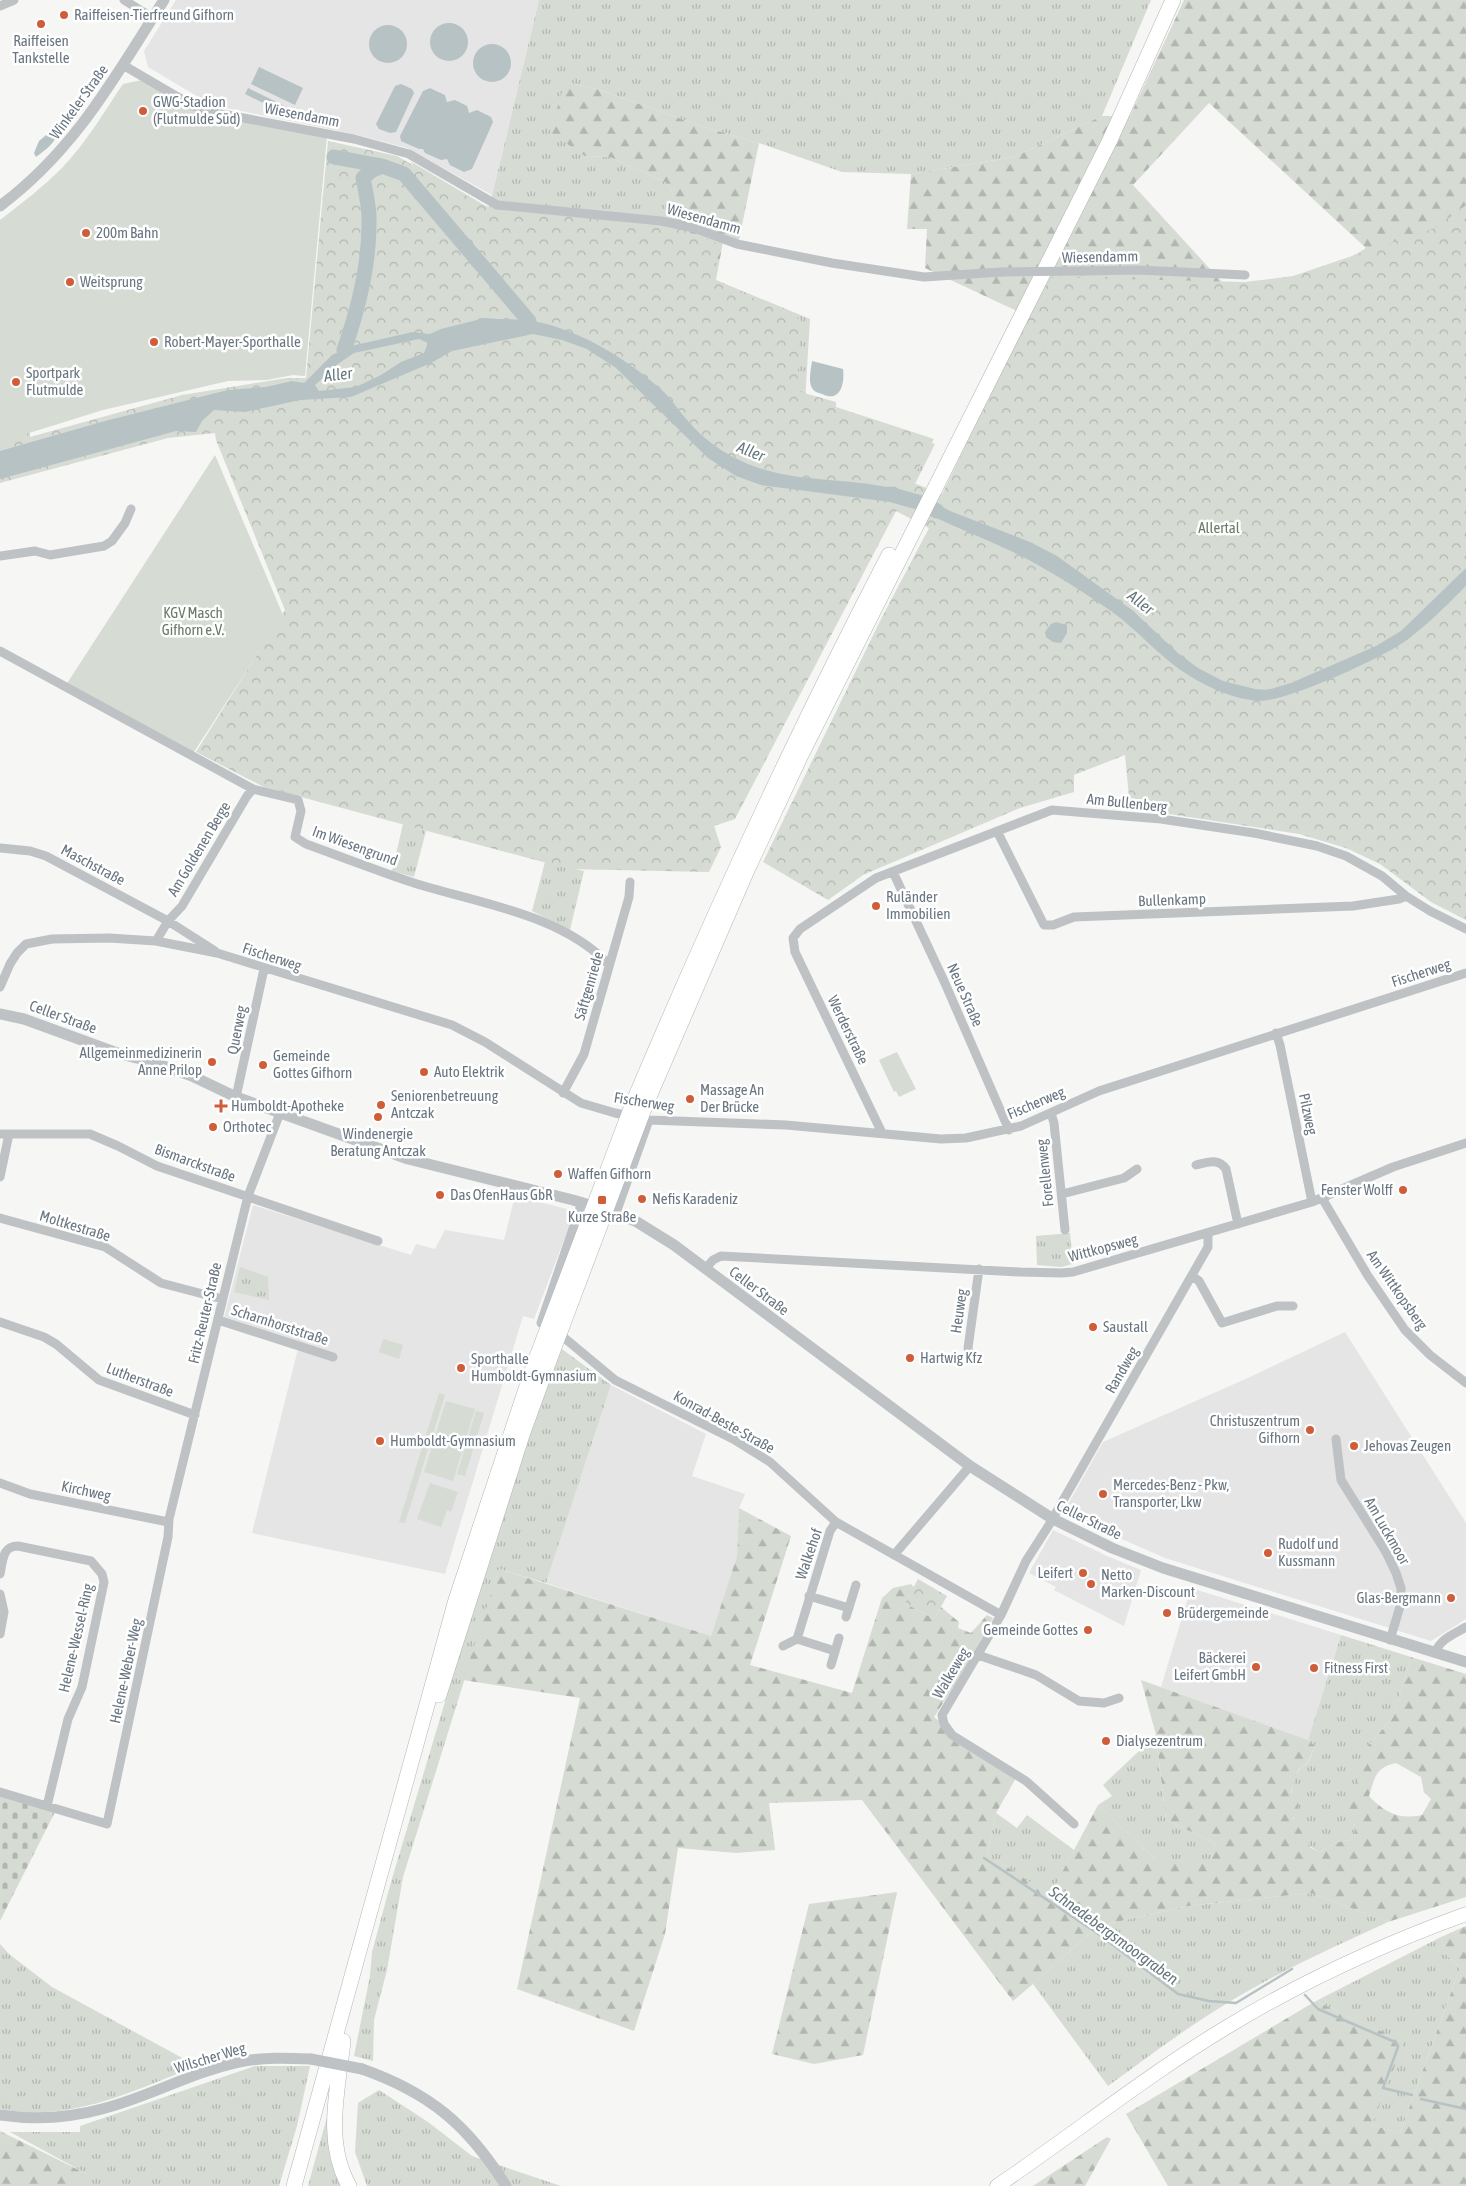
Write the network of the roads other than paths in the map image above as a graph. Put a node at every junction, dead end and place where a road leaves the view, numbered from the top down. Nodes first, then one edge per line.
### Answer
1 (14, 0) edge
2 (124, 0) edge
3 (164, 0) edge
4 (1162, 0) edge
5 (1173, 0) edge
6 (0, 6) edge
7 (152, 18) junction
8 (123, 66) junction
9 (0, 206) edge
10 (1245, 275) dead end
11 (928, 490) junction
12 (132, 509) dead end
13 (0, 556) edge
14 (0, 651) edge
15 (253, 789) junction
16 (997, 831) junction
17 (0, 848) edge
18 (893, 872) junction
19 (630, 882) dead end
20 (1406, 896) junction
21 (168, 921) junction
22 (1466, 929) edge
23 (793, 938) joint
24 (156, 941) junction
25 (217, 953) junction
26 (609, 965) junction
27 (264, 969) junction
28 (1466, 973) edge
29 (0, 987) edge
30 (0, 1014) edge
31 (1276, 1033) junction
32 (562, 1093) junction
33 (236, 1097) junction
34 (643, 1109) junction
35 (280, 1113) junction
36 (1051, 1113) junction
37 (1009, 1130) junction
38 (882, 1133) junction
39 (4, 1134) edge
40 (1466, 1143) edge
41 (1196, 1165) dead end
42 (1137, 1169) dead end
43 (0, 1177) edge
44 (1062, 1194) junction
45 (248, 1196) junction
46 (1322, 1198) junction
47 (582, 1202) junction
48 (1312, 1202) junction
49 (616, 1213) junction
50 (0, 1218) edge
51 (1238, 1224) junction
52 (1065, 1230) dead end
53 (1208, 1233) junction
54 (378, 1241) dead end
55 (705, 1269) junction
56 (980, 1269) junction
57 (1192, 1276) junction
58 (222, 1299) junction
59 (1293, 1306) dead end
60 (218, 1320) junction
61 (0, 1322) edge
62 (334, 1357) dead end
63 (971, 1358) dead end
64 (1466, 1384) edge
65 (195, 1415) junction
66 (1336, 1439) dead end
67 (970, 1466) junction
68 (0, 1482) edge
69 (1053, 1519) junction
70 (168, 1522) junction
71 (836, 1522) junction
72 (894, 1555) junction
73 (0, 1574) edge
74 (856, 1585) dead end
75 (0, 1594) edge
76 (810, 1596) junction
77 (462, 1602) junction
78 (1001, 1615) junction
79 (1466, 1627) edge
80 (0, 1634) edge
81 (839, 1638) dead end
82 (796, 1639) junction
83 (1390, 1640) junction
84 (783, 1646) dead end
85 (1438, 1646) junction
86 (835, 1652) junction
87 (978, 1654) junction
88 (1466, 1662) edge
89 (831, 1665) dead end
90 (1119, 1698) dead end
91 (0, 1792) edge
92 (48, 1806) junction
93 (1074, 1824) dead end
94 (1466, 1914) edge
95 (343, 2041) junction
96 (0, 2114) edge
97 (293, 2186) edge
98 (304, 2186) edge
99 (349, 2186) edge
100 (506, 2186) edge
101 (997, 2186) edge

1 - 6 street
2 - 7 street
3 - 7 street, Winkeler Straße
4 - 11 highway
5 - 11 highway
7 - 8 street, Winkeler Straße
8 - 9 street, Winkeler Straße
8 - 10 street, Wiesendamm, bridge
11 - 34 highway
12 - 13 street
14 - 15 street, Im Wiesengrund
15 - 21 street, Am Goldenen Berge
15 - 26 street, Im Wiesengrund
16 - 18 street, Am Bullenberg
16 - 20 street, Am Bullenberg
16 - 20 street, Bullenkamp
17 - 21 street, Maschstraße
18 - 23 street, Am Bullenberg
18 - 37 street, Neue Straße
19 - 26 street, Säftgenriede
20 - 22 street, Am Bullenberg
21 - 24 street
21 - 25 street, Maschstraße
23 - 38 street, Werderstraße
24 - 25 street, Fischerweg
24 - 29 street, Fischerweg
25 - 27 street, Fischerweg
26 - 32 street, Säftgenriede
27 - 32 street, Fischerweg
27 - 33 street, Querweg
28 - 31 street, Fischerweg
30 - 33 street, Celler Straße
31 - 36 street, Fischerweg
31 - 48 street, Pilzweg
32 - 34 street, Fischerweg
33 - 35 street, Celler Straße
34 - 38 street, Fischerweg
34 - 49 street
34 - 77 highway, bridge
35 - 45 street, Fritz-Reuter-Straße
35 - 47 street, Celler Straße
36 - 37 street, Fischerweg
36 - 44 street, Forellenweg
37 - 38 street, Fischerweg
39 - 43 street
39 - 45 street, Bismarckstraße
40 - 46 street, Wittkopsweg
41 - 51 street
42 - 44 street
44 - 52 street, Forellenweg
45 - 54 street, Bismarckstraße
45 - 58 street, Fritz-Reuter-Straße
46 - 48 street, Wittkopsweg
46 - 64 street, Am Wittkopsberg
47 - 49 street, Celler Straße
47 - 71 street, Konrad-Beste-Straße
48 - 51 street, Wittkopsweg
49 - 55 street, Celler Straße
50 - 58 street, Moltkestraße
51 - 53 street, Wittkopsweg
53 - 56 street, Wittkopsweg
53 - 57 street, Randweg
55 - 56 street, Wittkopsweg
55 - 67 street, Celler Straße
56 - 63 street, Heuweg
57 - 59 street
57 - 69 street, Randweg
58 - 60 street, Fritz-Reuter-Straße
60 - 62 street, Scharnhorststraße
60 - 65 street, Fritz-Reuter-Straße
61 - 65 street, Lutherstraße
65 - 70 street, Fritz-Reuter-Straße
66 - 83 street, Am Luckmoor
67 - 69 street, Celler Straße
67 - 72 street
68 - 70 street, Kirchweg
69 - 78 street, Walkeweg
69 - 83 street, Celler Straße
70 - 92 street, Helene-Weber-Weg
71 - 72 street, Konrad-Beste-Straße
71 - 76 street, Walkehof
72 - 78 street, Konrad-Beste-Straße
73 - 92 street, Helene-Wessel-Ring
74 - 76 street, Walkehof
75 - 80 street
76 - 82 street, Walkehof
77 - 95 highway
77 - 97 highway
78 - 87 street, Walkeweg
79 - 85 street
81 - 86 street
82 - 84 street
82 - 86 street
83 - 85 street, Celler Straße
85 - 88 street, Celler Straße
86 - 89 street
87 - 90 street
87 - 93 street, Walkeweg
91 - 92 street
94 - 101 main road
95 - 98 highway
95 - 99 highway
96 - 100 street, Wilscher Weg, bridge

